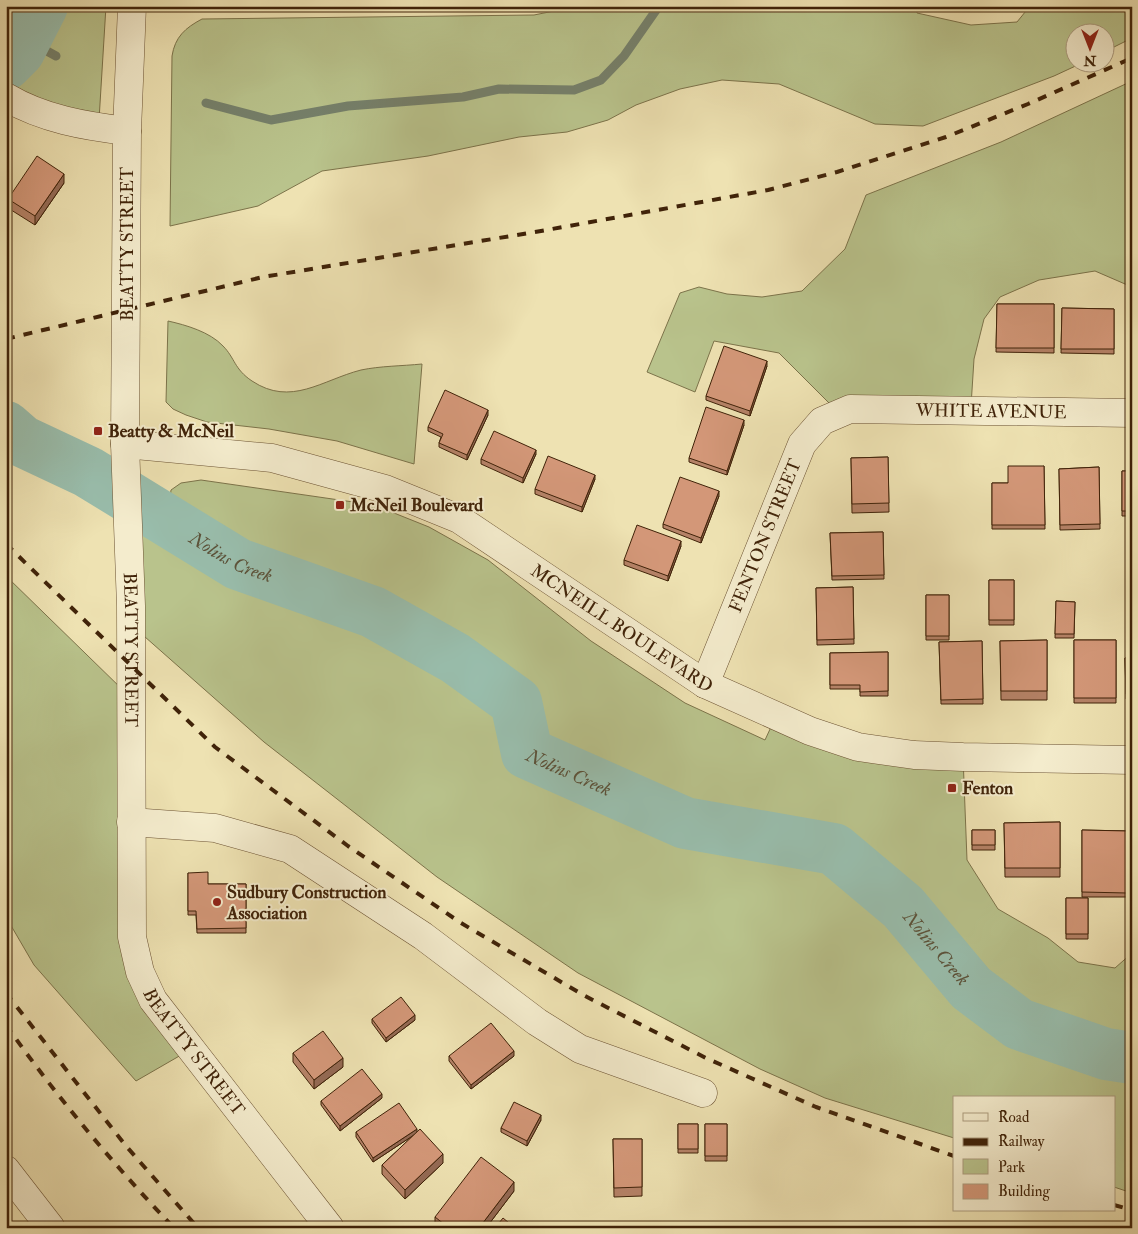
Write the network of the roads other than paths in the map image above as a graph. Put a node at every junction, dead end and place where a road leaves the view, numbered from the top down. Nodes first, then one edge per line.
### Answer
1 (132, 6) edge
2 (14, 102) edge
3 (127, 131) junction
4 (850, 409) joint
5 (1132, 412) edge
6 (125, 444) junction
7 (705, 684) junction
8 (1132, 760) edge
9 (131, 822) junction
10 (703, 1093) dead end
11 (6, 1170) edge
12 (52, 1228) edge
13 (330, 1228) edge

1 - 3 street, BEATTY STREET
2 - 3 street
3 - 6 street, BEATTY STREET
4 - 5 street, WHITE AVENUE
4 - 7 street, FENTON STREET
6 - 7 street, MCNEILL BOULEVARD
6 - 9 street, BEATTY STREET
7 - 8 street, MCNEILL BOULEVARD
9 - 10 street
9 - 13 street, BEATTY STREET
11 - 12 street

